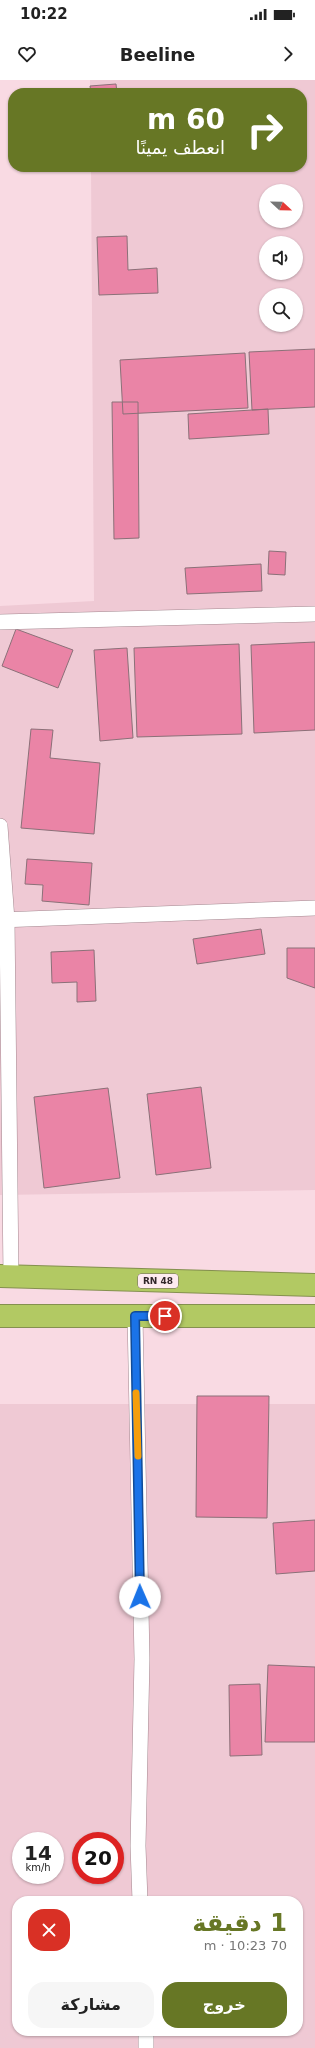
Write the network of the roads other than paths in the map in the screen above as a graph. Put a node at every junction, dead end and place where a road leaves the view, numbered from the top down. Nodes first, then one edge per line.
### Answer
1 (315, 614) edge
2 (0, 622) edge
3 (0, 826) edge
4 (315, 908) edge
5 (4, 920) edge
6 (6, 1276) edge
7 (315, 1285) edge
8 (0, 1316) edge
9 (135, 1316) junction
10 (315, 1316) edge
11 (140, 1896) edge
12 (146, 2036) edge
13 (146, 2048) edge

1 - 2 lane
3 - 5 lane
4 - 5 lane
5 - 6 lane
6 - 7 highway, RN 48
8 - 9 highway
9 - 10 highway
9 - 11 lane
12 - 13 lane

